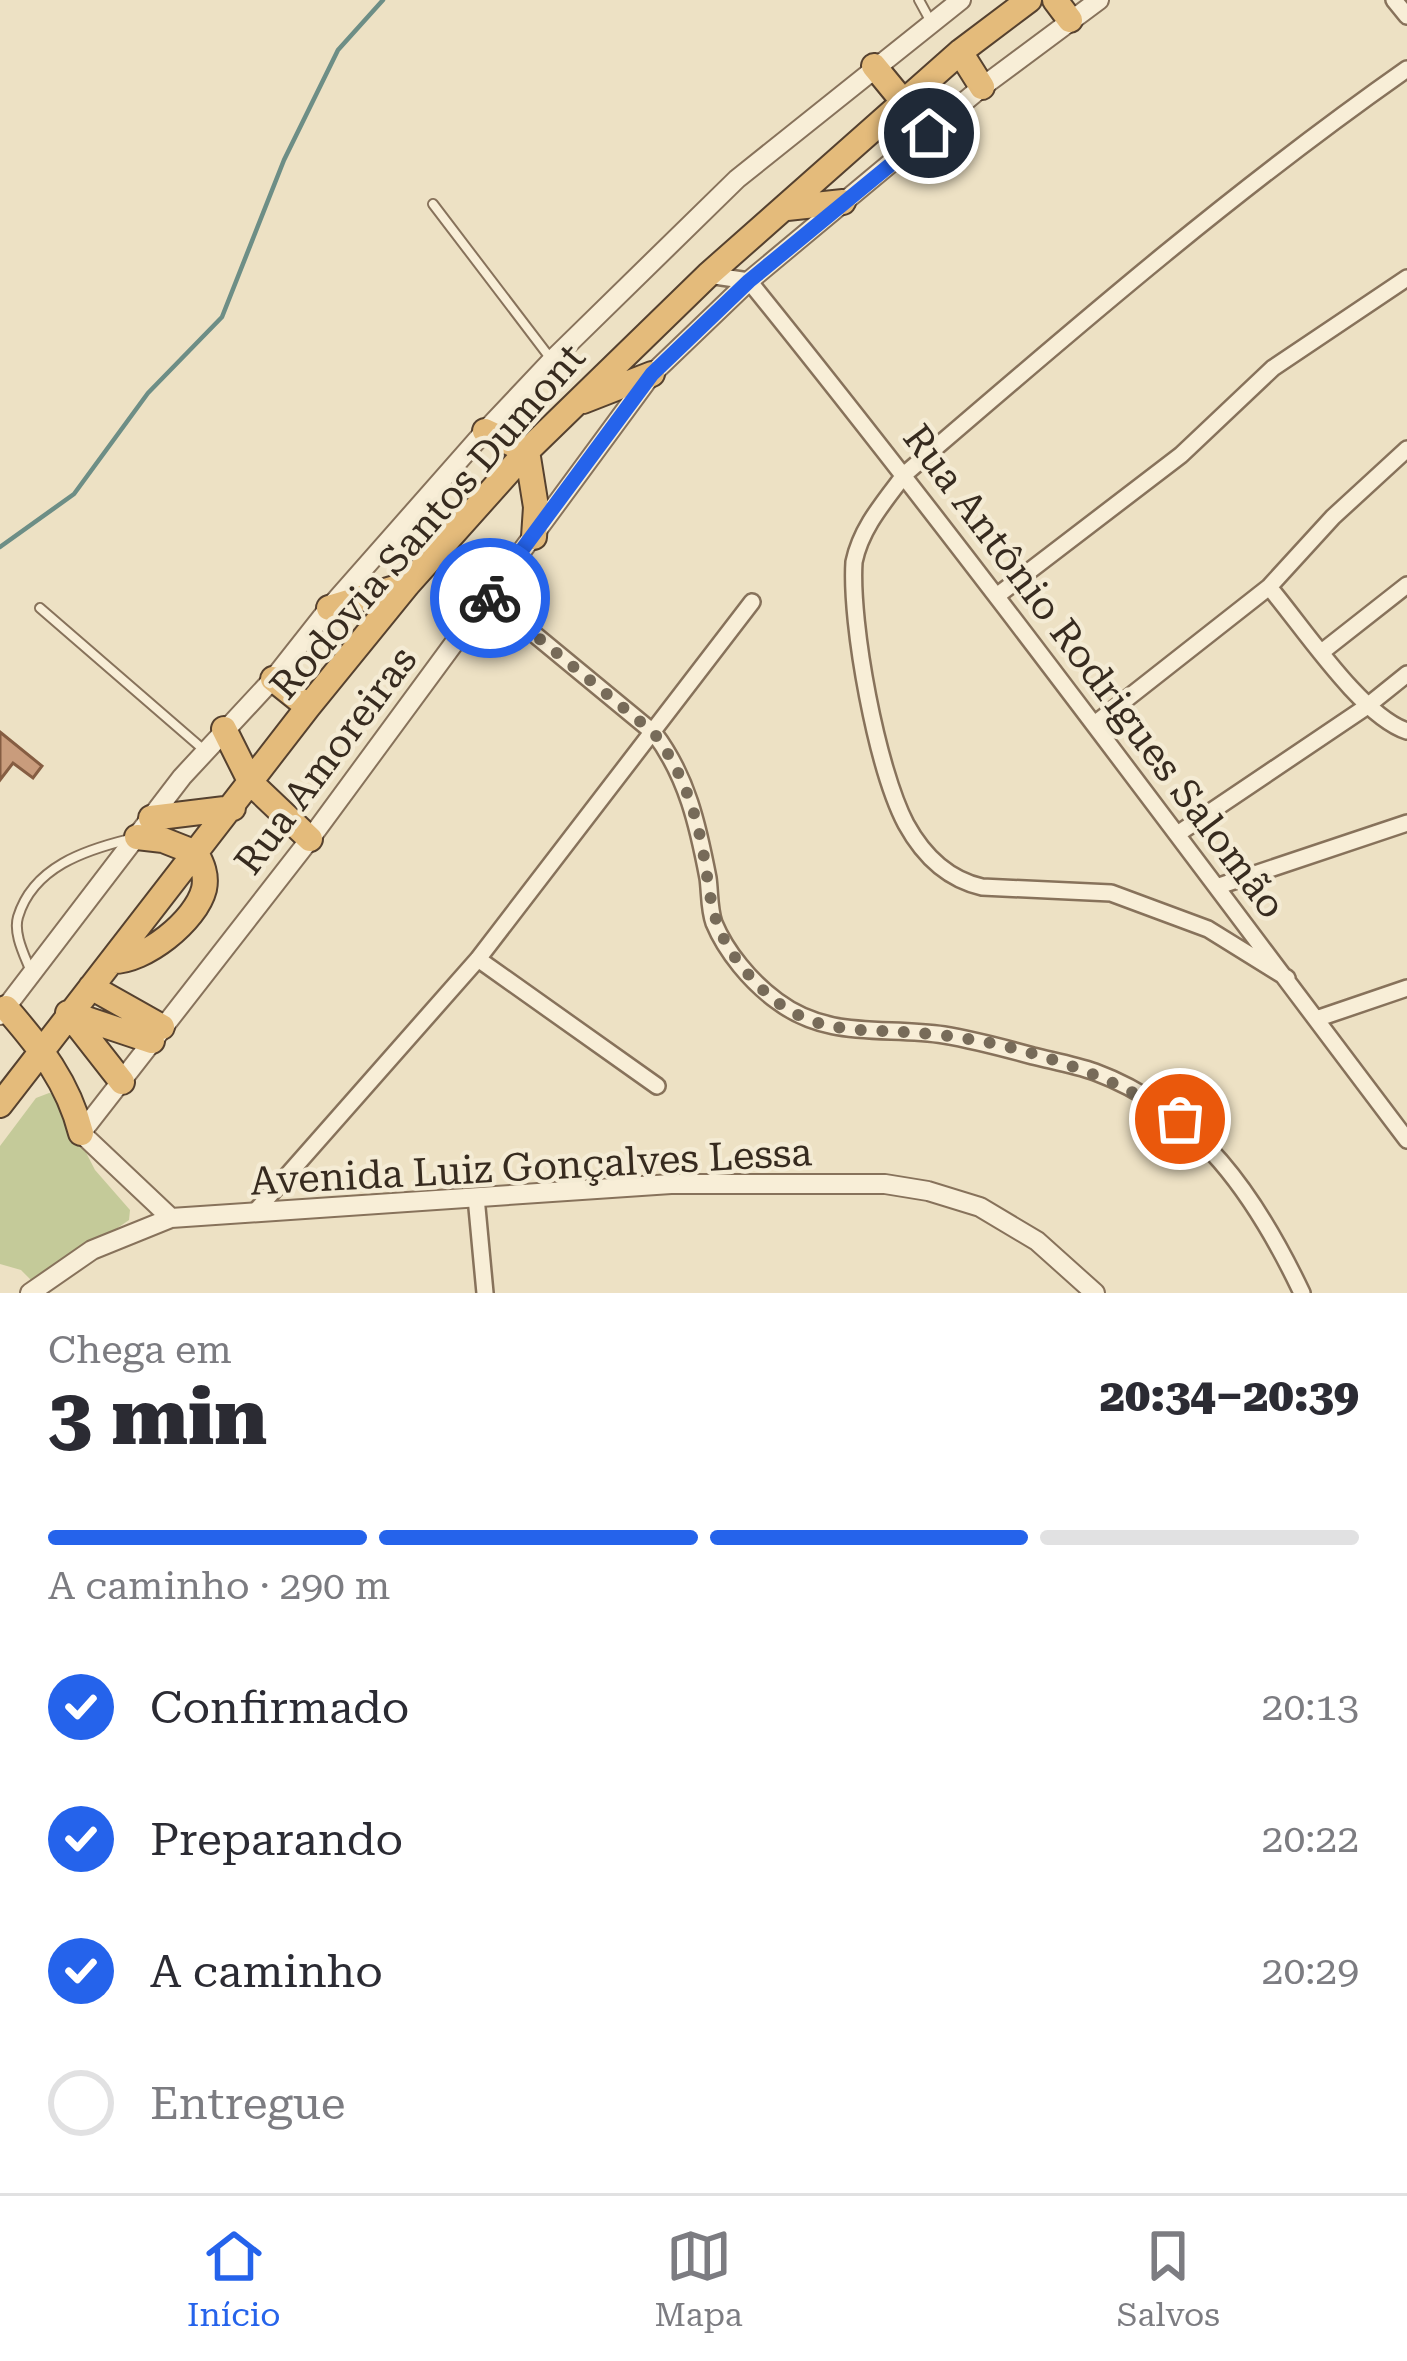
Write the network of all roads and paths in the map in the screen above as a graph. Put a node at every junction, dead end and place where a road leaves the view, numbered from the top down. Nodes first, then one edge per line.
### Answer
1 (919, 0) edge
2 (961, 0) edge
3 (1029, 0) edge
4 (1099, 0) edge
5 (1394, 0) edge
6 (1062, 10) edge
7 (1407, 16) edge
8 (932, 23) junction
9 (960, 52) junction
10 (874, 66) junction
11 (1407, 69) edge
12 (982, 86) junction
13 (903, 104) junction
14 (929, 133) junction
15 (843, 202) junction
16 (433, 204) dead end
17 (787, 208) junction
18 (708, 275) junction
19 (1407, 278) edge
20 (749, 281) junction
21 (1390, 288) junction
22 (1407, 298) edge
23 (552, 361) junction
24 (652, 374) junction
25 (569, 406) junction
26 (485, 431) junction
27 (1407, 449) edge
28 (527, 451) junction
29 (905, 474) junction
30 (534, 536) junction
31 (409, 584) junction
32 (1407, 585) edge
33 (1269, 587) junction
34 (998, 595) junction
35 (488, 596) junction
36 (752, 602) dead end
37 (40, 608) dead end
38 (329, 608) junction
39 (1323, 651) junction
40 (1407, 674) edge
41 (273, 679) junction
42 (308, 706) junction
43 (1366, 707) junction
44 (1096, 723) junction
45 (224, 729) junction
46 (1407, 731) edge
47 (654, 733) junction
48 (205, 751) junction
49 (251, 783) junction
50 (233, 808) junction
51 (1407, 824) edge
52 (144, 828) junction
53 (1179, 833) junction
54 (310, 839) junction
55 (196, 853) junction
56 (1220, 886) junction
57 (478, 958) junction
58 (31, 972) junction
59 (1287, 978) junction
60 (91, 986) junction
61 (1407, 988) edge
62 (2, 1009) edge
63 (68, 1013) junction
64 (1316, 1019) junction
65 (157, 1034) junction
66 (42, 1050) junction
67 (122, 1082) junction
68 (657, 1086) dead end
69 (0, 1106) edge
70 (81, 1133) junction
71 (1407, 1140) edge
72 (476, 1197) junction
73 (254, 1213) junction
74 (171, 1217) junction
75 (30, 1293) edge
76 (485, 1293) edge
77 (1095, 1293) edge
78 (1302, 1293) edge

1 - 8 lane
2 - 8 street
3 - 9 highway, Rodovia Santos Dumont
4 - 6 street, Rua Amoreiras
5 - 7 street
6 - 12 street, Rua Amoreiras
8 - 10 street
9 - 12 highway
9 - 13 highway, Rodovia Santos Dumont
10 - 13 highway
10 - 23 street
11 - 29 street
12 - 14 street, Rua Amoreiras
13 - 14 highway
13 - 17 highway, Rodovia Santos Dumont
14 - 15 street, Rua Amoreiras
15 - 17 highway
15 - 20 street, Rua Amoreiras
16 - 23 lane
17 - 18 highway, Rodovia Santos Dumont
18 - 20 street
18 - 25 highway, Rodovia Santos Dumont
19 - 21 street
20 - 24 street, Rua Amoreiras
20 - 29 street, Rua Antônio Rodrigues Salomão
21 - 22 street
21 - 34 street
23 - 26 street
24 - 25 highway
24 - 30 street, Rua Amoreiras
25 - 28 highway, Rodovia Santos Dumont
26 - 28 highway
26 - 38 street
27 - 33 street
28 - 30 highway
28 - 31 highway, Rodovia Santos Dumont
29 - 34 street, Rua Antônio Rodrigues Salomão
29 - 59 street
30 - 35 street, Rua Amoreiras
31 - 38 highway
31 - 42 highway, Rodovia Santos Dumont
32 - 39 street
33 - 39 street
33 - 44 street
34 - 44 street, Rua Antônio Rodrigues Salomão
35 - 47 street
35 - 54 street, Rua Amoreiras
36 - 47 street
37 - 48 lane
38 - 41 street
39 - 43 street
40 - 43 street
41 - 42 highway
41 - 45 street
42 - 49 highway, Rodovia Santos Dumont
43 - 46 street
43 - 53 street
44 - 53 street, Rua Antônio Rodrigues Salomão
45 - 48 street
45 - 49 highway
47 - 57 street
47 - 78 street
48 - 52 street
49 - 50 highway, Rodovia Santos Dumont
49 - 54 highway
50 - 52 highway
50 - 55 highway, Rodovia Santos Dumont
51 - 56 street
52 - 55 highway
52 - 58 street
52 - 58 lane
53 - 56 street, Rua Antônio Rodrigues Salomão
54 - 65 street, Rua Amoreiras
55 - 60 highway
56 - 59 street, Rua Antônio Rodrigues Salomão
57 - 68 street
57 - 73 street
58 - 62 street
59 - 64 street, Rua Antônio Rodrigues Salomão
60 - 63 highway
60 - 65 highway
61 - 64 street
62 - 66 highway
63 - 65 highway
63 - 66 highway
63 - 67 highway
64 - 71 street, Rua Antônio Rodrigues Salomão
65 - 67 street, Rua Amoreiras
66 - 69 highway
66 - 70 highway
67 - 70 street, Rua Amoreiras
70 - 74 street
72 - 73 street, Avenida Luiz Gonçalves Lessa
72 - 76 street
72 - 77 street, Avenida Luiz Gonçalves Lessa
73 - 74 street, Avenida Luiz Gonçalves Lessa
74 - 75 street, Avenida Luiz Gonçalves Lessa

